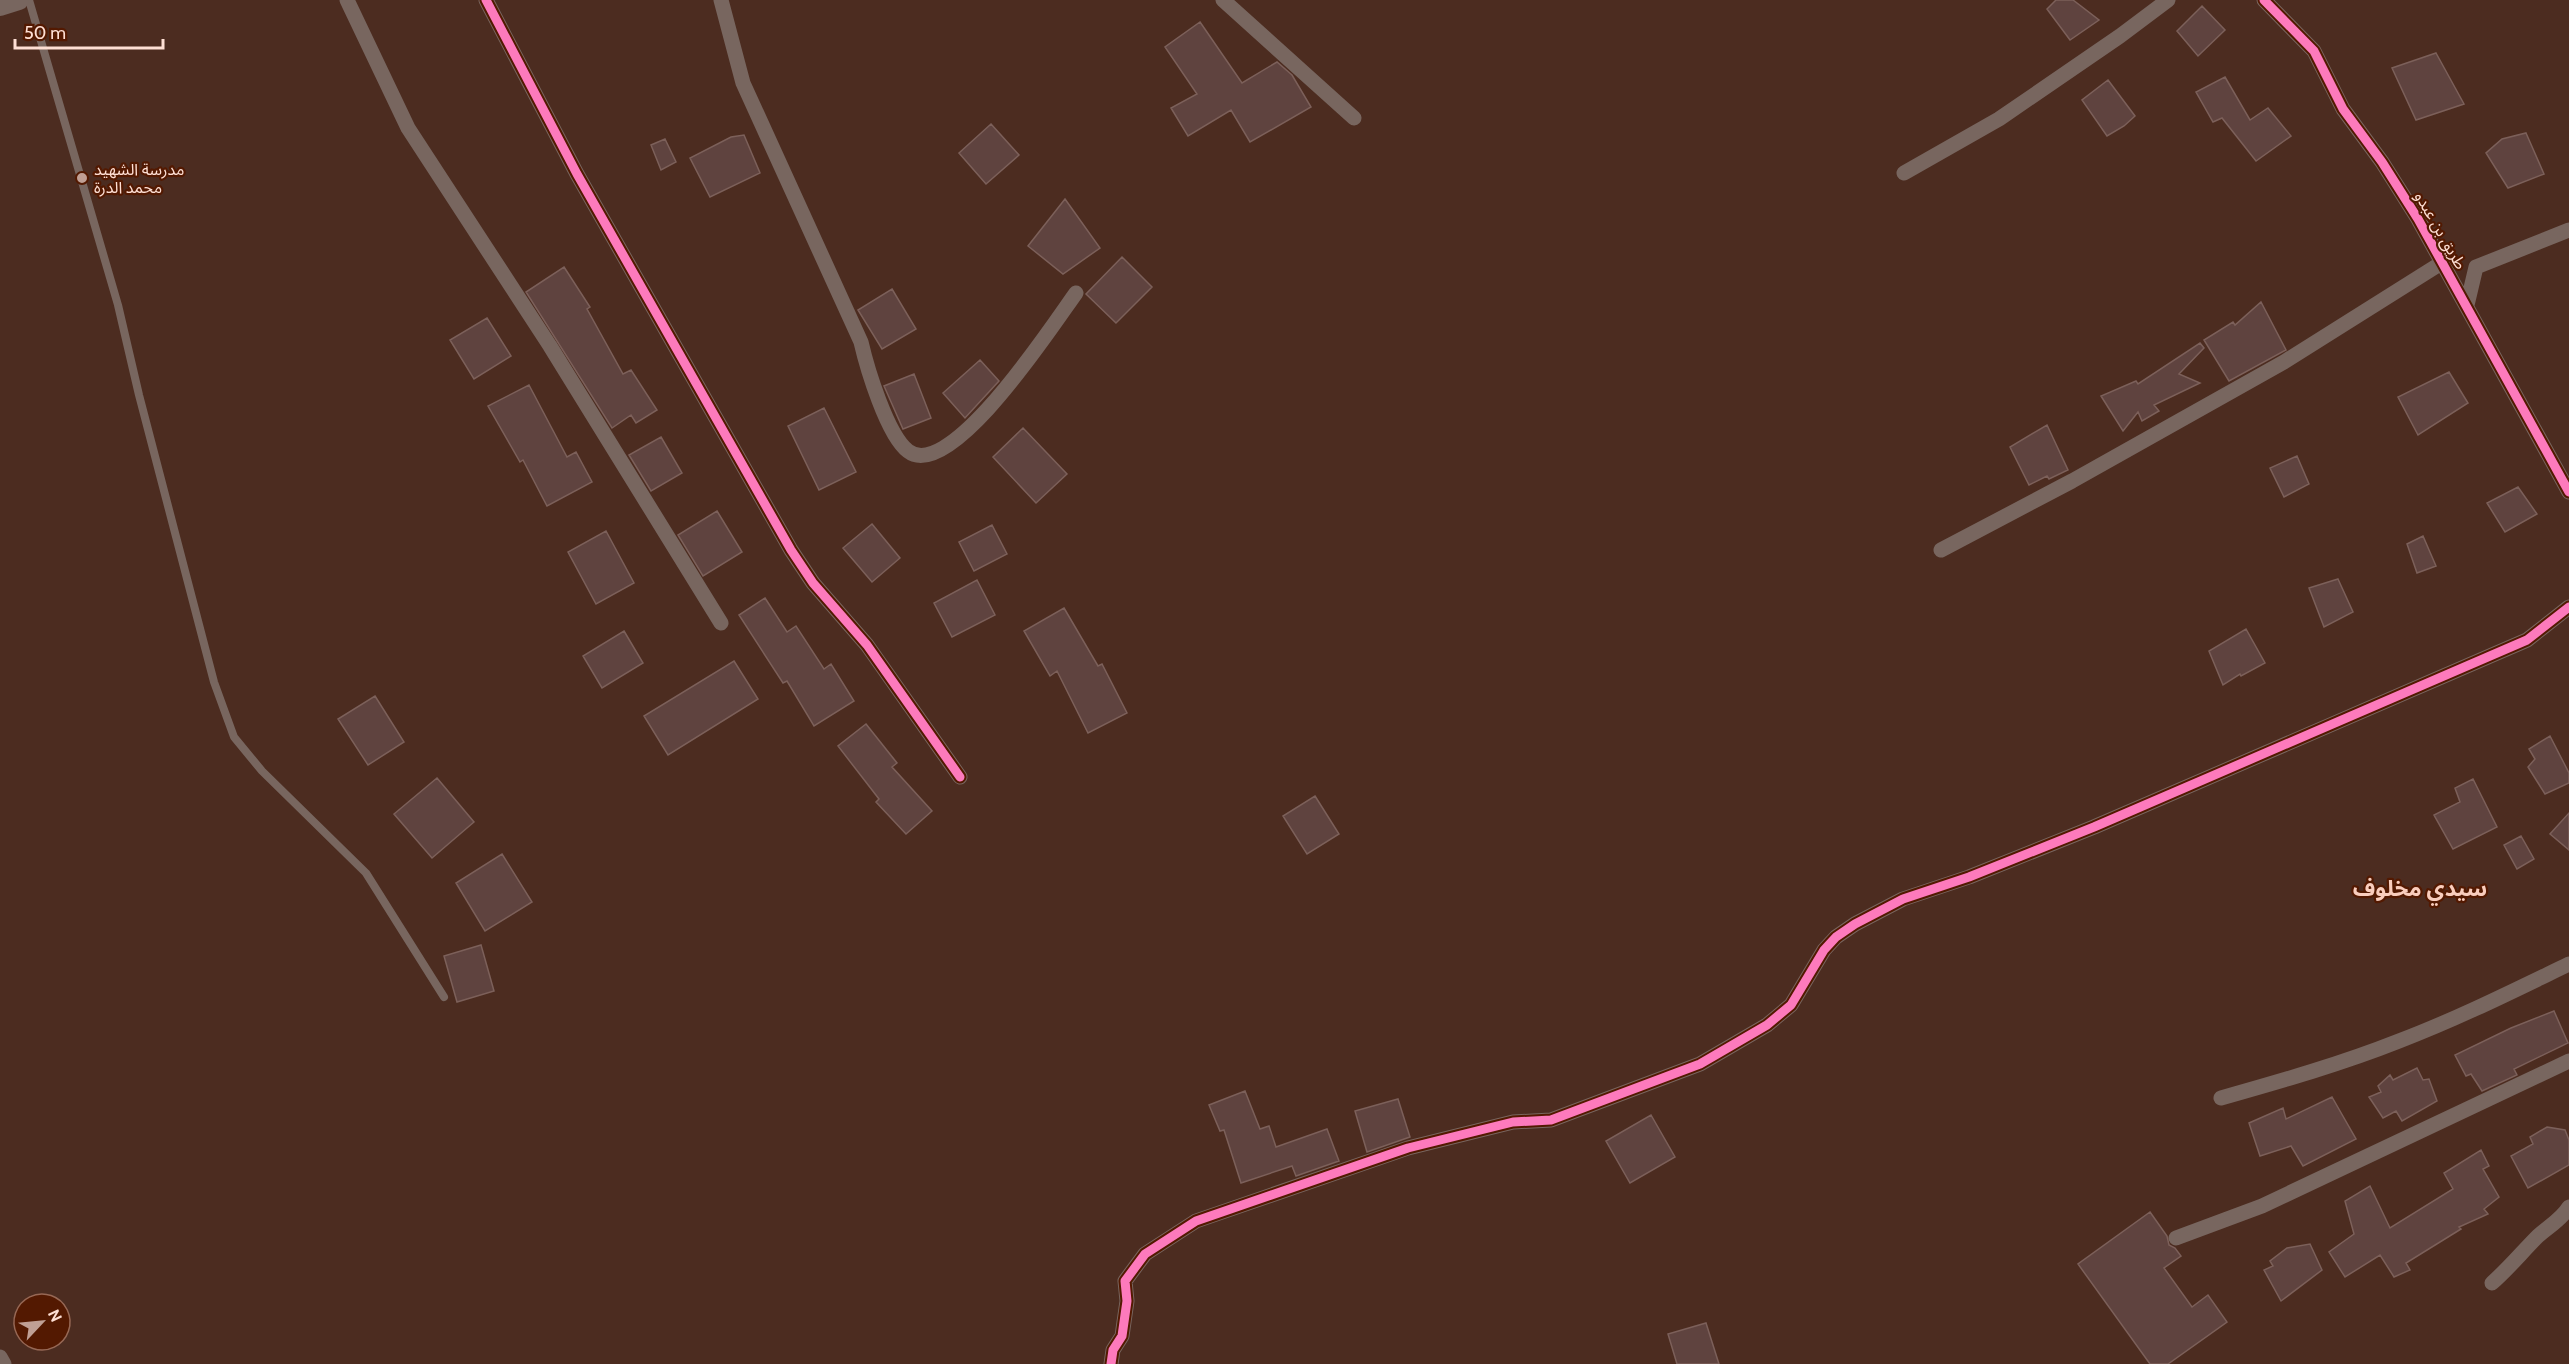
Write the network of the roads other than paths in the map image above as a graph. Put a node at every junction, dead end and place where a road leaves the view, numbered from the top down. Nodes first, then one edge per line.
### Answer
1 (19, 0) edge
2 (29, 0) edge
3 (348, 0) edge
4 (486, 0) edge
5 (721, 0) edge
6 (1222, 0) edge
7 (2168, 0) edge
8 (2264, 0) edge
9 (0, 6) edge
10 (1353, 118) dead end
11 (1904, 173) dead end
12 (2569, 230) edge
13 (2443, 262) junction
14 (1076, 293) dead end
15 (2467, 305) junction
16 (2563, 470) edge
17 (2569, 492) edge
18 (1941, 550) dead end
19 (2569, 607) edge
20 (721, 623) dead end
21 (960, 777) dead end
22 (2569, 964) edge
23 (444, 997) dead end
24 (2569, 1061) edge
25 (2221, 1098) dead end
26 (2569, 1208) edge
27 (2176, 1238) dead end
28 (2492, 1282) dead end
29 (0, 1356) edge
30 (4, 1364) edge
31 (1111, 1364) edge

1 - 9 street
2 - 23 lane
3 - 20 street
4 - 21 street
5 - 14 street
6 - 10 street
7 - 11 street
8 - 13 street, طريق بن عبدو
12 - 15 street
13 - 15 street, طريق بن عبدو
13 - 18 street
15 - 16 street, طريق بن عبدو
16 - 17 street, طريق بن عبدو
19 - 31 street
22 - 25 street
24 - 27 street
26 - 28 street
29 - 30 street

